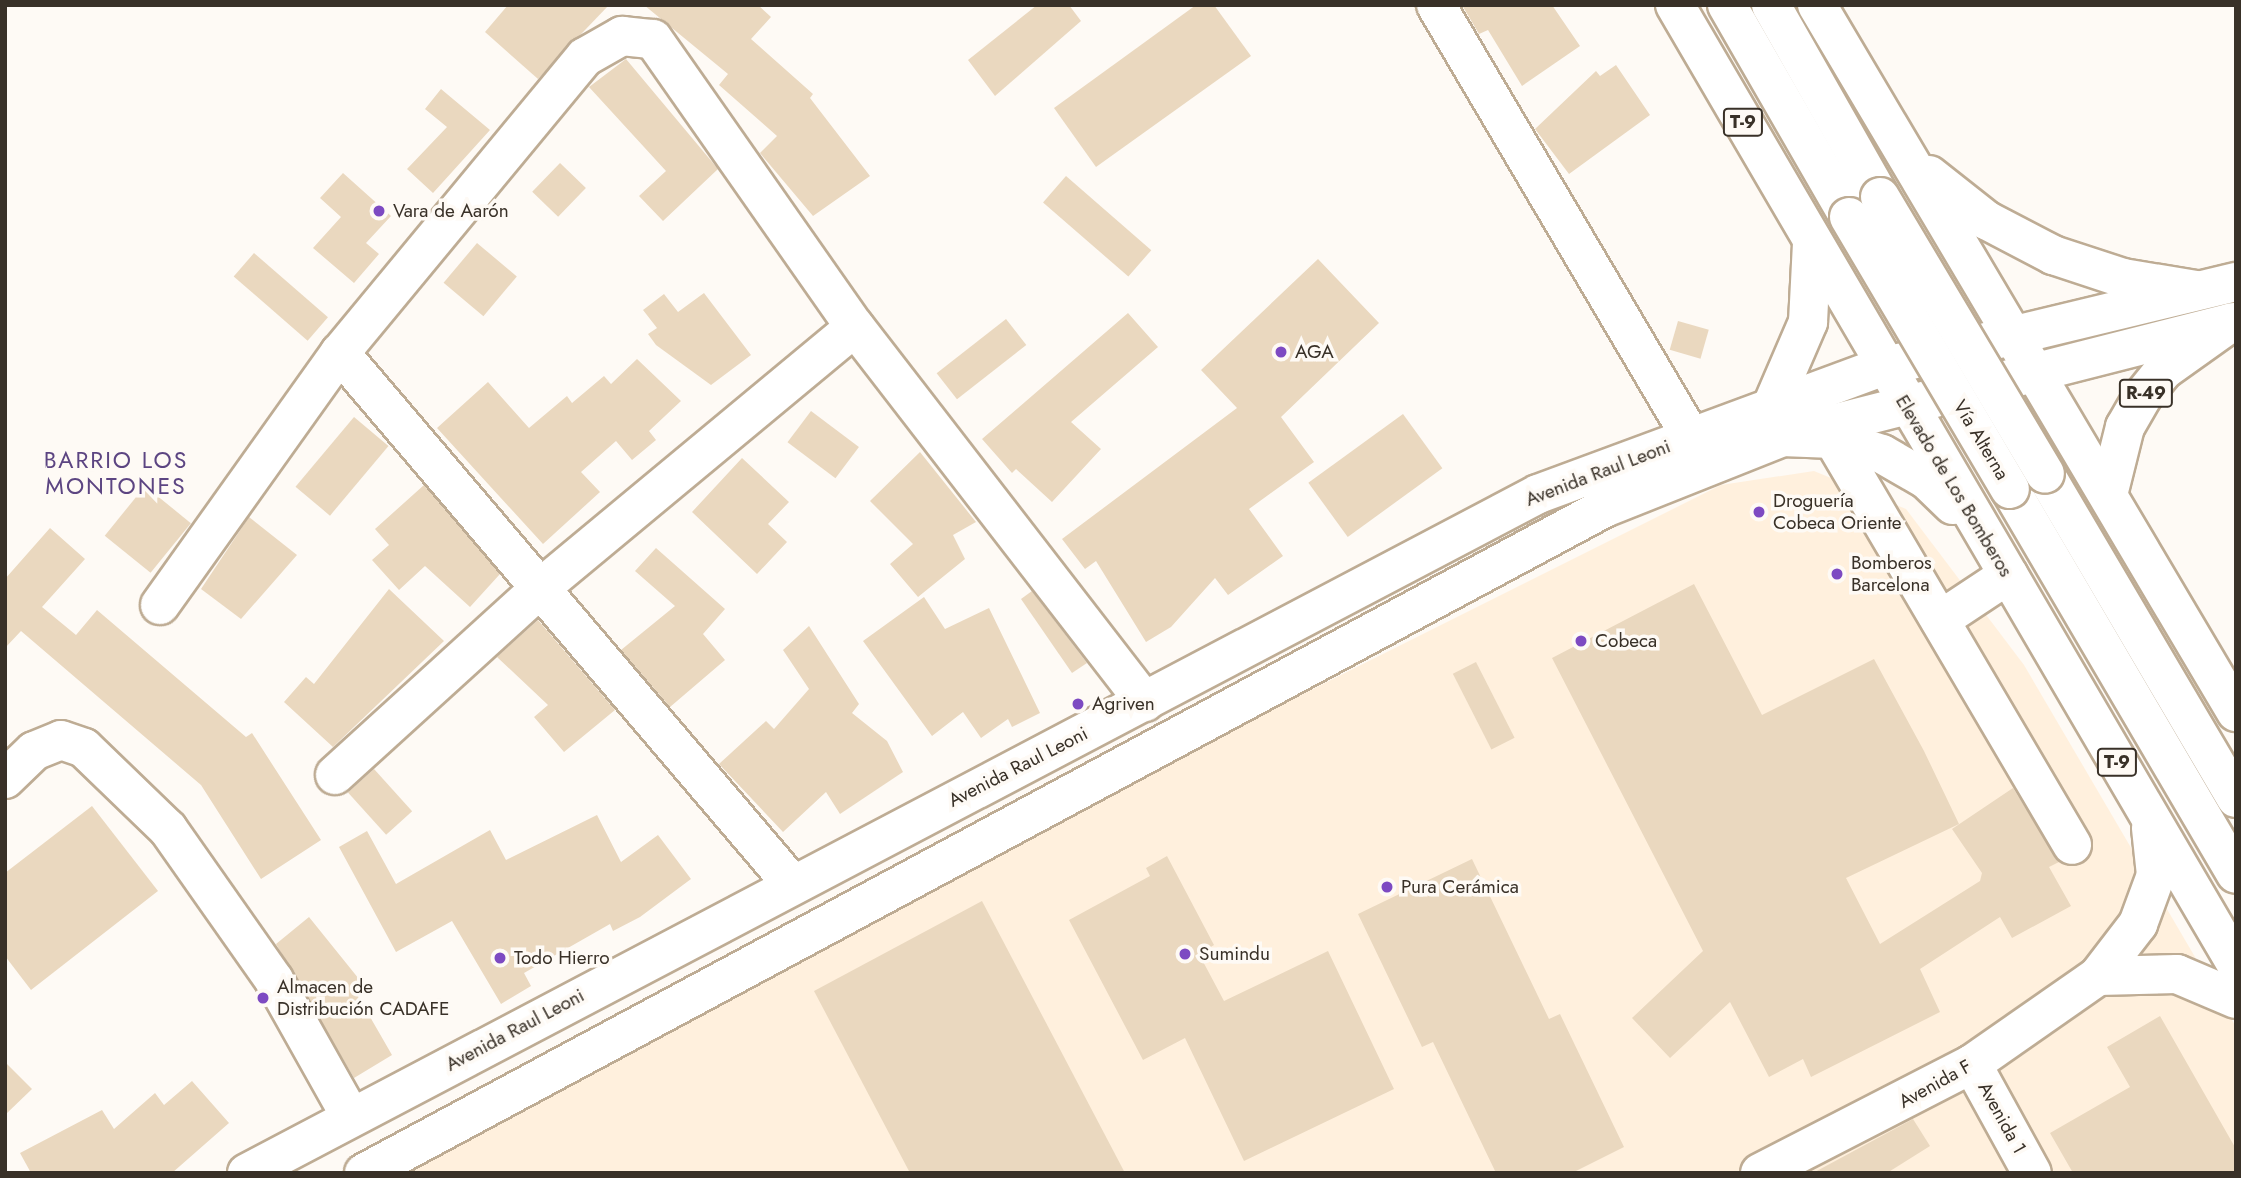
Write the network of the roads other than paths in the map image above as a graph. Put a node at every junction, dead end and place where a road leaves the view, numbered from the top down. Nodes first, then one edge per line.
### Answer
1 (1436, 5) edge
2 (1675, 5) edge
3 (1727, 5) edge
4 (1771, 5) edge
5 (1818, 5) edge
6 (1904, 151) junction
7 (1864, 207) junction
8 (1812, 239) junction
9 (2236, 282) edge
10 (2196, 290) junction
11 (2233, 323) edge
12 (855, 327) junction
13 (2012, 331) junction
14 (340, 353) junction
15 (1882, 367) junction
16 (2035, 370) junction
17 (1905, 407) junction
18 (1776, 422) junction
19 (1691, 437) junction
20 (1833, 439) junction
21 (2108, 495) junction
22 (2004, 567) junction
23 (543, 586) junction
24 (160, 604) dead end
25 (1940, 620) junction
26 (1145, 702) junction
27 (2236, 712) edge
28 (335, 775) dead end
29 (5, 779) edge
30 (2236, 798) edge
31 (2150, 819) junction
32 (2072, 845) dead end
33 (2236, 874) edge
34 (791, 883) junction
35 (2236, 964) edge
36 (2098, 976) junction
37 (2236, 999) edge
38 (1972, 1064) junction
39 (351, 1117) junction
40 (247, 1173) edge
41 (364, 1173) edge
42 (1760, 1173) edge
43 (2032, 1173) edge

1 - 19 main road
2 - 8 main road, Elevado de Los Bomberos / T-9
3 - 7 main road, Vía Alterna / T-9
4 - 7 main road, T-9
5 - 6 main road
6 - 10 main road
6 - 13 main road
7 - 30 main road, T-9, bridge
7 - 33 main road, Vía Alterna / T-9, bridge
8 - 15 main road, Elevado de Los Bomberos / T-9
8 - 18 main road
9 - 10 main road, R-49
10 - 13 main road, R-49
11 - 16 main road, R-49
11 - 21 main road, R-49
12 - 14 main road
12 - 23 main road
12 - 26 main road
13 - 15 main road, R-49
13 - 16 main road
14 - 23 main road
14 - 24 main road
15 - 17 main road, Elevado de Los Bomberos / T-9
15 - 18 main road, Avenida Raul Leoni / R-49
16 - 17 main road, R-49
16 - 21 main road
17 - 18 main road, Avenida Raul Leoni / R-49
17 - 22 main road, Elevado de Los Bomberos / T-9
18 - 19 main road, Avenida Raul Leoni / R-49
18 - 20 main road, T-9
18 - 41 main road, Avenida Raul Leoni / R-49
19 - 26 main road, Avenida Raul Leoni / R-49
20 - 22 main road, T-9
20 - 25 main road
21 - 27 main road
22 - 25 main road
22 - 31 main road, Elevado de Los Bomberos / T-9
23 - 28 main road
23 - 34 main road
25 - 32 main road
26 - 34 main road, Avenida Raul Leoni / R-49
29 - 39 main road
31 - 35 main road, Elevado de Los Bomberos / T-9
31 - 36 main road, Avenida F
34 - 39 main road, Avenida Raul Leoni / R-49
36 - 37 main road
36 - 38 main road, Avenida F
38 - 42 main road, Avenida F
38 - 43 main road, Avenida 1
39 - 40 main road, Avenida Raul Leoni / R-49

